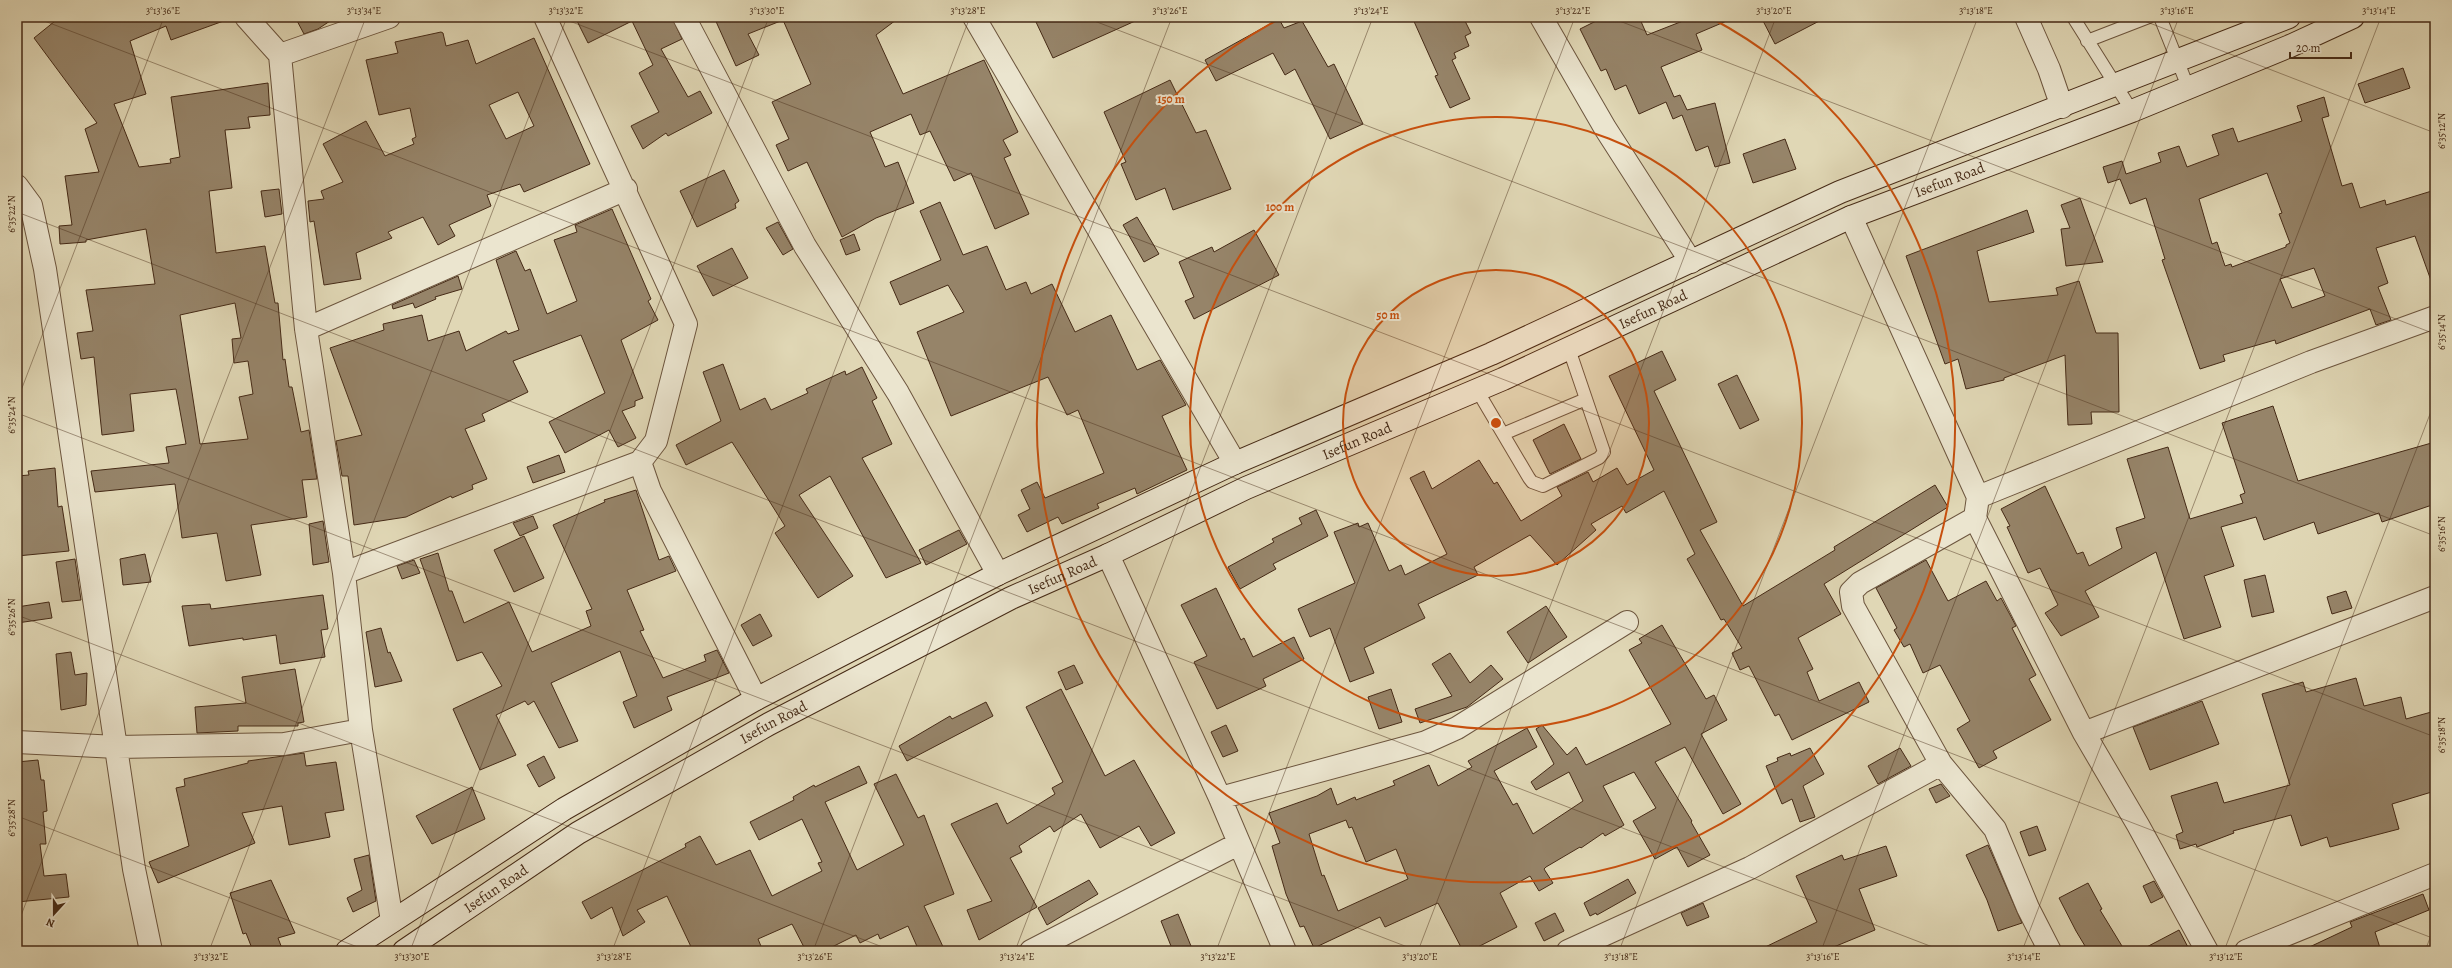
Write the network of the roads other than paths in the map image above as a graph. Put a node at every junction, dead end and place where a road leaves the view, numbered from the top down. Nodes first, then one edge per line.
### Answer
1 (246, 17) edge
2 (389, 17) edge
3 (545, 17) edge
4 (684, 17) edge
5 (974, 17) edge
6 (2026, 17) edge
7 (2073, 17) edge
8 (2149, 17) edge
9 (2160, 17) edge
10 (2289, 17) edge
11 (2353, 17) edge
12 (1543, 18) edge
13 (2087, 41) junction
14 (280, 55) junction
15 (2177, 61) junction
16 (2114, 85) junction
17 (2188, 87) junction
18 (2062, 107) junction
19 (2132, 111) junction
20 (17, 186) edge
21 (626, 189) junction
22 (1851, 217) junction
23 (1691, 262) junction
24 (2435, 317) edge
25 (306, 329) junction
26 (1569, 348) junction
27 (1477, 390) junction
28 (1586, 399) junction
29 (1503, 434) junction
30 (640, 462) junction
31 (1235, 463) junction
32 (1976, 508) junction
33 (1108, 555) junction
34 (344, 573) junction
35 (998, 574) junction
36 (2435, 597) edge
37 (1627, 622) dead end
38 (756, 700) junction
39 (361, 730) junction
40 (2084, 733) junction
41 (17, 742) edge
42 (117, 746) junction
43 (1941, 764) junction
44 (1220, 798) junction
45 (1238, 844) junction
46 (2435, 874) edge
47 (392, 921) junction
48 (151, 951) edge
49 (347, 951) edge
50 (404, 951) edge
51 (1031, 951) edge
52 (1285, 951) edge
53 (1568, 951) edge
54 (2050, 951) edge
55 (2207, 951) edge
56 (2246, 951) edge

1 - 14 street
2 - 14 street
3 - 21 street
4 - 35 street
5 - 31 street
6 - 18 street
7 - 13 lane
8 - 13 lane
9 - 15 lane
10 - 15 street, Isefun Road
11 - 17 street, Isefun Road
12 - 23 street
13 - 16 lane
14 - 25 street
15 - 16 street, Isefun Road
15 - 17 lane
16 - 18 street, Isefun Road
16 - 19 lane
17 - 19 street, Isefun Road
18 - 23 street, Isefun Road
19 - 22 street, Isefun Road
20 - 42 street
21 - 25 street
21 - 30 street
22 - 26 street, Isefun Road
22 - 32 street
23 - 31 street, Isefun Road
24 - 32 street
25 - 34 street
26 - 27 street, Isefun Road
26 - 28 lane
27 - 29 lane
27 - 33 street, Isefun Road
28 - 29 lane
28 - 29 lane
30 - 34 street
30 - 38 street
31 - 35 street, Isefun Road
32 - 40 street
32 - 43 street
33 - 44 street
33 - 50 street, Isefun Road
34 - 39 street
35 - 38 street, Isefun Road
36 - 40 street
37 - 44 street
38 - 47 street, Isefun Road
39 - 42 street
39 - 47 street
40 - 55 street
41 - 42 street
42 - 48 street
43 - 53 street
43 - 54 street
44 - 45 street
45 - 51 street
45 - 52 street
46 - 56 street
47 - 49 street, Isefun Road

